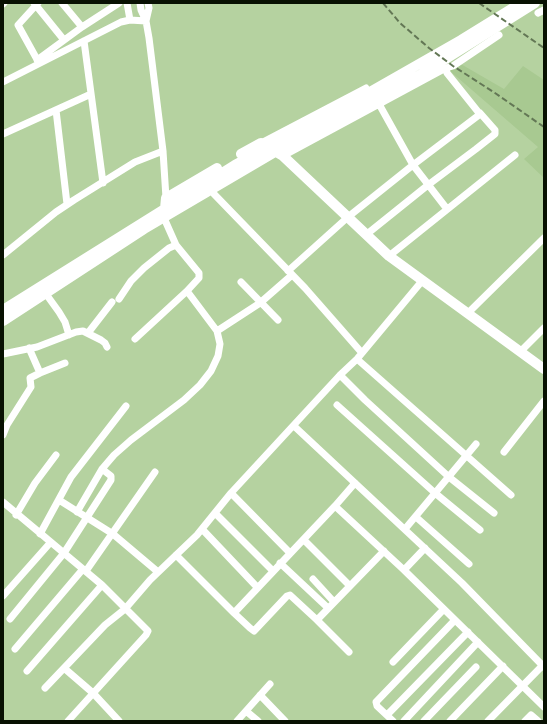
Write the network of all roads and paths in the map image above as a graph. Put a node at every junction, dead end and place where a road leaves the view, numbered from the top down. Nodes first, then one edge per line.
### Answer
1 (62, 3) edge
2 (119, 3) edge
3 (127, 3) edge
4 (140, 3) edge
5 (148, 3) edge
6 (522, 3) edge
7 (535, 3) edge
8 (36, 4) edge
9 (130, 20) junction
10 (146, 21) junction
11 (82, 27) junction
12 (499, 35) dead end
13 (64, 40) junction
14 (84, 41) junction
15 (38, 62) junction
16 (446, 68) junction
17 (3, 82) edge
18 (366, 88) dead end
19 (91, 94) junction
20 (379, 104) junction
21 (56, 110) junction
22 (480, 113) junction
23 (3, 134) edge
24 (261, 143) junction
25 (163, 151) junction
26 (515, 155) dead end
27 (283, 156) junction
28 (412, 165) junction
29 (103, 183) junction
30 (428, 185) junction
31 (214, 194) junction
32 (67, 204) junction
33 (447, 209) junction
34 (166, 210) junction
35 (348, 216) junction
36 (367, 234) junction
37 (544, 238) edge
38 (176, 245) junction
39 (3, 255) edge
40 (389, 256) junction
41 (290, 273) junction
42 (422, 281) junction
43 (241, 282) dead end
44 (187, 291) junction
45 (46, 294) junction
46 (119, 299) dead end
47 (112, 302) dead end
48 (260, 303) junction
49 (3, 310) edge
50 (468, 313) junction
51 (278, 320) dead end
52 (3, 321) edge
53 (544, 328) edge
54 (217, 331) junction
55 (88, 333) junction
56 (69, 335) junction
57 (135, 339) dead end
58 (29, 348) junction
59 (107, 348) dead end
60 (520, 352) junction
61 (362, 353) junction
62 (3, 354) edge
63 (357, 359) junction
64 (65, 363) dead end
65 (544, 369) edge
66 (40, 373) junction
67 (340, 375) junction
68 (544, 402) edge
69 (337, 405) dead end
70 (126, 406) dead end
71 (294, 426) junction
72 (3, 435) edge
73 (476, 444) dead end
74 (504, 452) dead end
75 (56, 454) dead end
76 (466, 456) junction
77 (102, 469) junction
78 (155, 472) dead end
79 (449, 477) junction
80 (356, 482) junction
81 (435, 492) junction
82 (231, 493) junction
83 (511, 495) dead end
84 (59, 500) junction
85 (3, 502) edge
86 (335, 506) junction
87 (77, 512) junction
88 (215, 513) junction
89 (494, 513) dead end
90 (16, 514) junction
91 (86, 517) junction
92 (416, 517) junction
93 (202, 529) junction
94 (405, 529) junction
95 (480, 530) dead end
96 (40, 534) junction
97 (113, 534) junction
98 (304, 540) junction
99 (50, 543) junction
100 (425, 548) junction
101 (384, 551) junction
102 (64, 553) junction
103 (290, 553) junction
104 (176, 555) junction
105 (280, 564) junction
106 (469, 564) dead end
107 (85, 570) junction
108 (404, 570) junction
109 (273, 571) junction
110 (158, 572) junction
111 (313, 579) dead end
112 (102, 585) junction
113 (350, 586) junction
114 (257, 587) junction
115 (3, 596) edge
116 (334, 602) junction
117 (328, 608) junction
118 (125, 609) junction
119 (443, 610) junction
120 (234, 613) junction
121 (10, 619) dead end
122 (317, 620) junction
123 (455, 620) junction
124 (468, 632) junction
125 (478, 642) junction
126 (15, 649) dead end
127 (349, 652) dead end
128 (393, 662) dead end
129 (544, 665) edge
130 (503, 666) junction
131 (476, 667) dead end
132 (64, 668) junction
133 (27, 671) dead end
134 (270, 684) dead end
135 (523, 686) junction
136 (46, 688) dead end
137 (92, 693) junction
138 (260, 695) junction
139 (544, 707) edge
140 (246, 711) junction
141 (387, 715) junction
142 (68, 721) edge
143 (119, 721) edge
144 (237, 721) edge
145 (258, 721) edge
146 (285, 721) edge
147 (393, 721) edge
148 (404, 721) edge
149 (424, 721) edge
150 (450, 721) edge
151 (488, 721) edge
152 (525, 721) edge
153 (538, 721) edge

1 - 11 street
2 - 11 street
3 - 9 street
4 - 10 street
5 - 10 street
6 - 34 main road
7 - 34 main road
8 - 13 street
8 - 15 street
9 - 10 street
9 - 14 street
10 - 25 street
11 - 13 street
12 - 16 street
13 - 15 street
14 - 15 street
14 - 19 street
15 - 17 street
16 - 20 street
16 - 22 street
18 - 24 street
19 - 21 street
19 - 29 street
20 - 27 street
20 - 28 street
21 - 23 street
21 - 32 street
22 - 28 street
22 - 30 street
24 - 27 main road
24 - 34 main road
25 - 29 street
25 - 34 street
26 - 33 street
27 - 31 main road
27 - 35 main road
28 - 30 street
28 - 35 street
29 - 32 street
30 - 33 street
30 - 36 street
31 - 34 main road
31 - 41 street
32 - 39 street
33 - 40 street
34 - 38 street
34 - 45 main road
34 - 49 main road
35 - 36 main road
35 - 41 street
36 - 40 main road
37 - 50 street
38 - 44 street
38 - 46 street
40 - 42 main road
41 - 48 street
41 - 61 street
42 - 50 main road
42 - 61 street
43 - 48 street
44 - 54 street
44 - 57 street
45 - 52 main road
45 - 56 street
47 - 55 street
48 - 51 street
48 - 54 street
50 - 60 main road
53 - 60 street
54 - 77 street
55 - 56 street
55 - 59 street
56 - 58 street
58 - 62 street
58 - 66 street
60 - 65 main road
61 - 63 street
63 - 67 street
63 - 76 street
64 - 66 street
66 - 72 street
67 - 71 street
67 - 79 street
68 - 74 street
69 - 81 street
70 - 84 street
71 - 80 street
71 - 82 street
73 - 76 street
75 - 90 street
76 - 79 street
76 - 83 street
77 - 87 street
77 - 91 street
78 - 97 street
79 - 81 street
79 - 89 street
80 - 86 street
80 - 94 street
81 - 92 street
81 - 95 street
82 - 88 street
82 - 103 street
84 - 87 street
84 - 96 street
85 - 90 street
86 - 98 street
86 - 101 street
87 - 91 street
88 - 93 street
88 - 109 street
90 - 96 street
91 - 97 street
91 - 102 street
92 - 94 street
92 - 106 street
93 - 104 street
93 - 114 street
94 - 100 street
96 - 99 street
97 - 107 street
97 - 110 street
98 - 103 street
98 - 113 street
99 - 102 street
99 - 115 street
100 - 108 street
100 - 129 street
101 - 108 street
101 - 113 street
102 - 107 street
102 - 121 street
103 - 105 street
104 - 110 street
104 - 120 street
105 - 109 street
105 - 117 street
107 - 112 street
107 - 126 street
108 - 119 street
109 - 114 street
110 - 118 street
111 - 116 street
112 - 118 street
112 - 133 street
113 - 116 street
114 - 120 street
116 - 117 street
117 - 122 street
118 - 132 street
118 - 137 street
119 - 123 street
119 - 128 street
120 - 122 street
122 - 127 street
123 - 124 street
123 - 141 street
124 - 125 street
124 - 141 street
125 - 130 street
125 - 148 street
129 - 135 street
130 - 135 street
130 - 150 street
131 - 149 street
132 - 136 street
132 - 137 street
134 - 138 street
135 - 139 street
135 - 151 street
137 - 142 street
137 - 143 street
138 - 140 street
138 - 146 street
140 - 144 street
140 - 145 street
141 - 147 street
152 - 153 street

